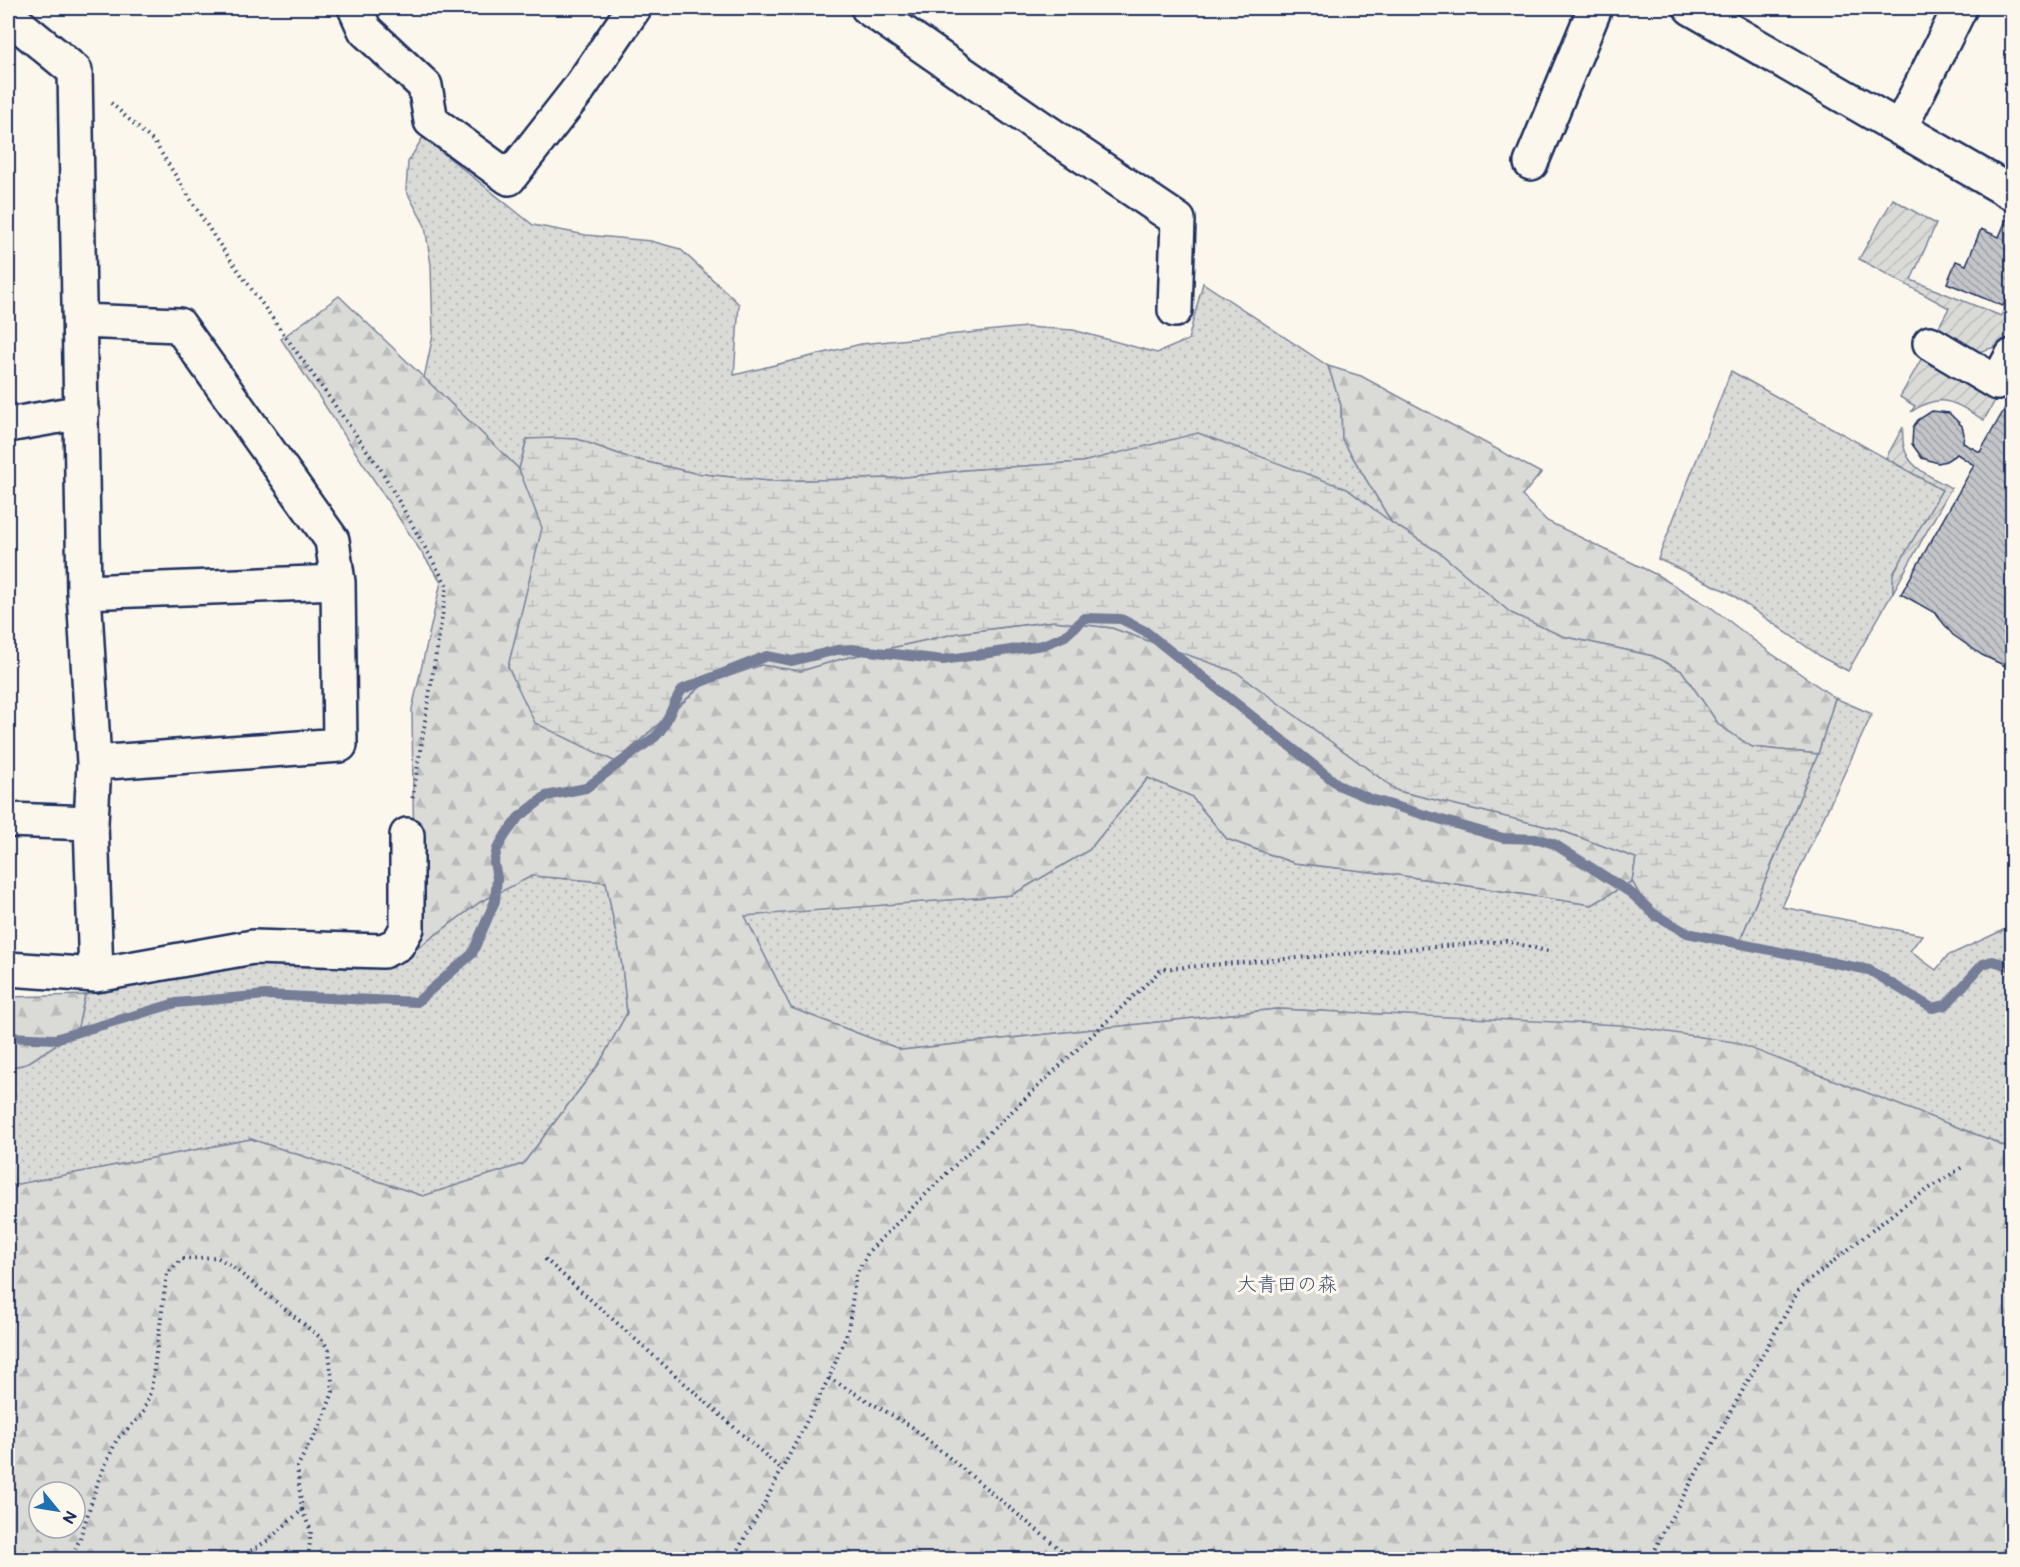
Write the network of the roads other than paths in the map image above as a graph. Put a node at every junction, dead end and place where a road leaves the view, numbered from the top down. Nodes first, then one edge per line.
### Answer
1 (355, 8) edge
2 (634, 8) edge
3 (868, 8) edge
4 (1595, 8) edge
5 (1691, 8) edge
6 (1960, 8) edge
7 (8, 16) edge
8 (1900, 128) junction
9 (1531, 163) dead end
10 (2013, 193) edge
11 (1176, 310) dead end
12 (81, 321) junction
13 (1930, 344) dead end
14 (2013, 356) edge
15 (82, 412) junction
16 (8, 425) edge
17 (338, 582) junction
18 (84, 592) junction
19 (94, 763) junction
20 (8, 820) edge
21 (91, 823) junction
22 (407, 835) road end
23 (8, 969) edge
24 (96, 975) junction

1 - 2 street
3 - 11 street
4 - 9 street
5 - 8 street
6 - 8 street
7 - 12 street
8 - 10 street
12 - 15 street
12 - 17 street
13 - 14 street
15 - 16 street
15 - 18 street
17 - 18 street
17 - 19 street
18 - 19 street
19 - 21 street
20 - 21 street
21 - 24 street
22 - 24 street
23 - 24 street

